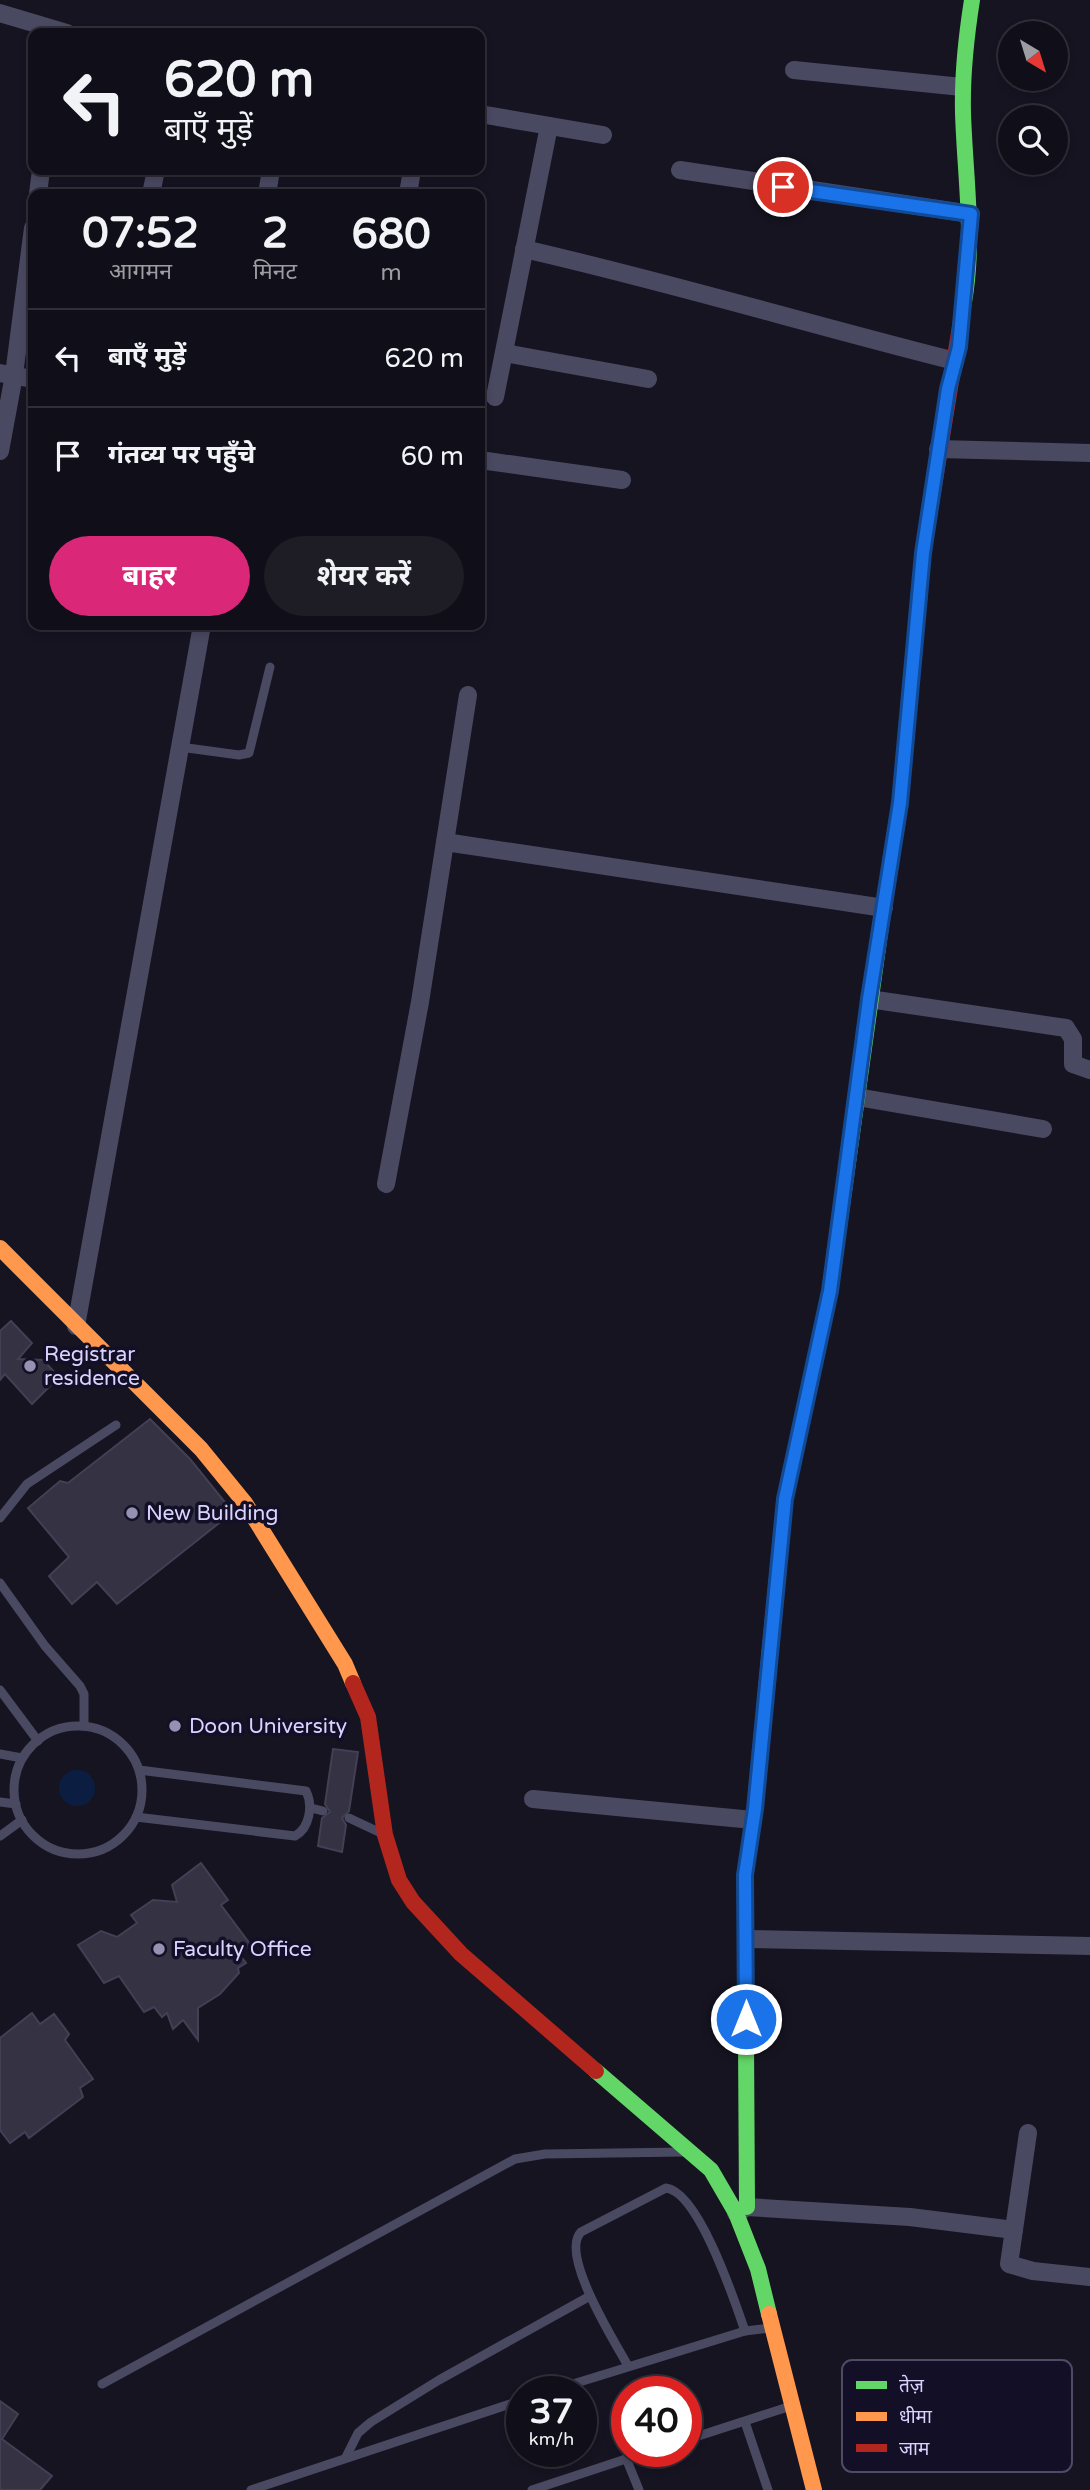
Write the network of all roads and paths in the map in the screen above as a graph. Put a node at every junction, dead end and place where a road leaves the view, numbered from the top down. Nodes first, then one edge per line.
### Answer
1 (972, 0) edge
2 (0, 13) edge
3 (50, 28) edge
4 (794, 70) dead end
5 (962, 87) junction
6 (485, 115) edge
7 (549, 126) junction
8 (603, 135) dead end
9 (680, 170) dead end
10 (971, 214) junction
11 (524, 249) junction
12 (28, 256) edge
13 (504, 353) junction
14 (955, 361) junction
15 (7, 374) edge
16 (28, 378) edge
17 (648, 379) dead end
18 (495, 397) dead end
19 (938, 449) junction
20 (0, 451) edge
21 (1090, 453) edge
22 (485, 461) edge
23 (622, 480) dead end
24 (201, 630) edge
25 (270, 667) dead end
26 (468, 695) dead end
27 (180, 747) junction
28 (444, 842) junction
29 (884, 908) junction
30 (869, 999) junction
31 (1090, 1070) edge
32 (857, 1097) junction
33 (1043, 1129) dead end
34 (386, 1184) dead end
35 (0, 1248) edge
36 (76, 1326) junction
37 (116, 1425) dead end
38 (0, 1518) edge
39 (0, 1583) edge
40 (0, 1690) edge
41 (84, 1726) junction
42 (37, 1741) junction
43 (0, 1754) edge
44 (22, 1758) junction
45 (139, 1770) junction
46 (533, 1799) dead end
47 (0, 1802) edge
48 (16, 1804) junction
49 (311, 1808) junction
50 (323, 1811) dead end
51 (136, 1817) junction
52 (349, 1818) dead end
53 (22, 1820) junction
54 (753, 1820) junction
55 (385, 1835) junction
56 (0, 1836) edge
57 (746, 1939) junction
58 (1090, 1946) edge
59 (1028, 2133) dead end
60 (692, 2152) junction
61 (742, 2210) junction
62 (1014, 2230) junction
63 (1090, 2277) edge
64 (590, 2296) junction
65 (773, 2328) junction
66 (745, 2331) junction
67 (628, 2366) junction
68 (597, 2376) edge
69 (103, 2384) dead end
70 (506, 2405) edge
71 (793, 2405) junction
72 (745, 2422) junction
73 (702, 2435) edge
74 (346, 2457) junction
75 (611, 2463) edge
76 (630, 2467) edge
77 (251, 2490) edge
78 (534, 2490) edge
79 (639, 2490) edge
80 (768, 2490) edge
81 (814, 2490) edge

1 - 5 street
2 - 3 street
4 - 5 street
5 - 10 street
6 - 7 street
7 - 8 street
7 - 11 street
9 - 10 street
10 - 14 street
11 - 13 street
11 - 14 street
12 - 15 street
13 - 17 street
13 - 18 street
14 - 19 street
15 - 16 street
15 - 20 street
19 - 21 street
19 - 29 street
22 - 23 street
24 - 27 street
25 - 27 lane
26 - 28 street
27 - 36 street
28 - 29 street
28 - 34 street
29 - 30 street
30 - 31 street
30 - 32 street
32 - 33 street
32 - 54 street
35 - 36 street
36 - 55 street
37 - 38 lane
39 - 41 lane
40 - 42 lane
41 - 42 lane
41 - 45 lane
42 - 44 lane
43 - 44 lane
44 - 48 lane
45 - 49 lane
45 - 51 lane
46 - 54 street
47 - 48 lane
48 - 53 lane
49 - 50 lane
49 - 51 lane
51 - 53 lane
52 - 55 lane
53 - 56 lane
54 - 57 street
55 - 60 street
57 - 58 street
57 - 61 street
59 - 62 street
60 - 61 street
60 - 69 lane
61 - 62 street
61 - 65 street
62 - 63 street
64 - 66 lane
64 - 67 lane
64 - 74 lane
65 - 66 lane
65 - 71 street
66 - 67 lane
67 - 68 lane
70 - 74 lane
71 - 72 lane
71 - 81 street
72 - 73 lane
72 - 80 lane
74 - 77 lane
75 - 78 lane
76 - 79 lane

